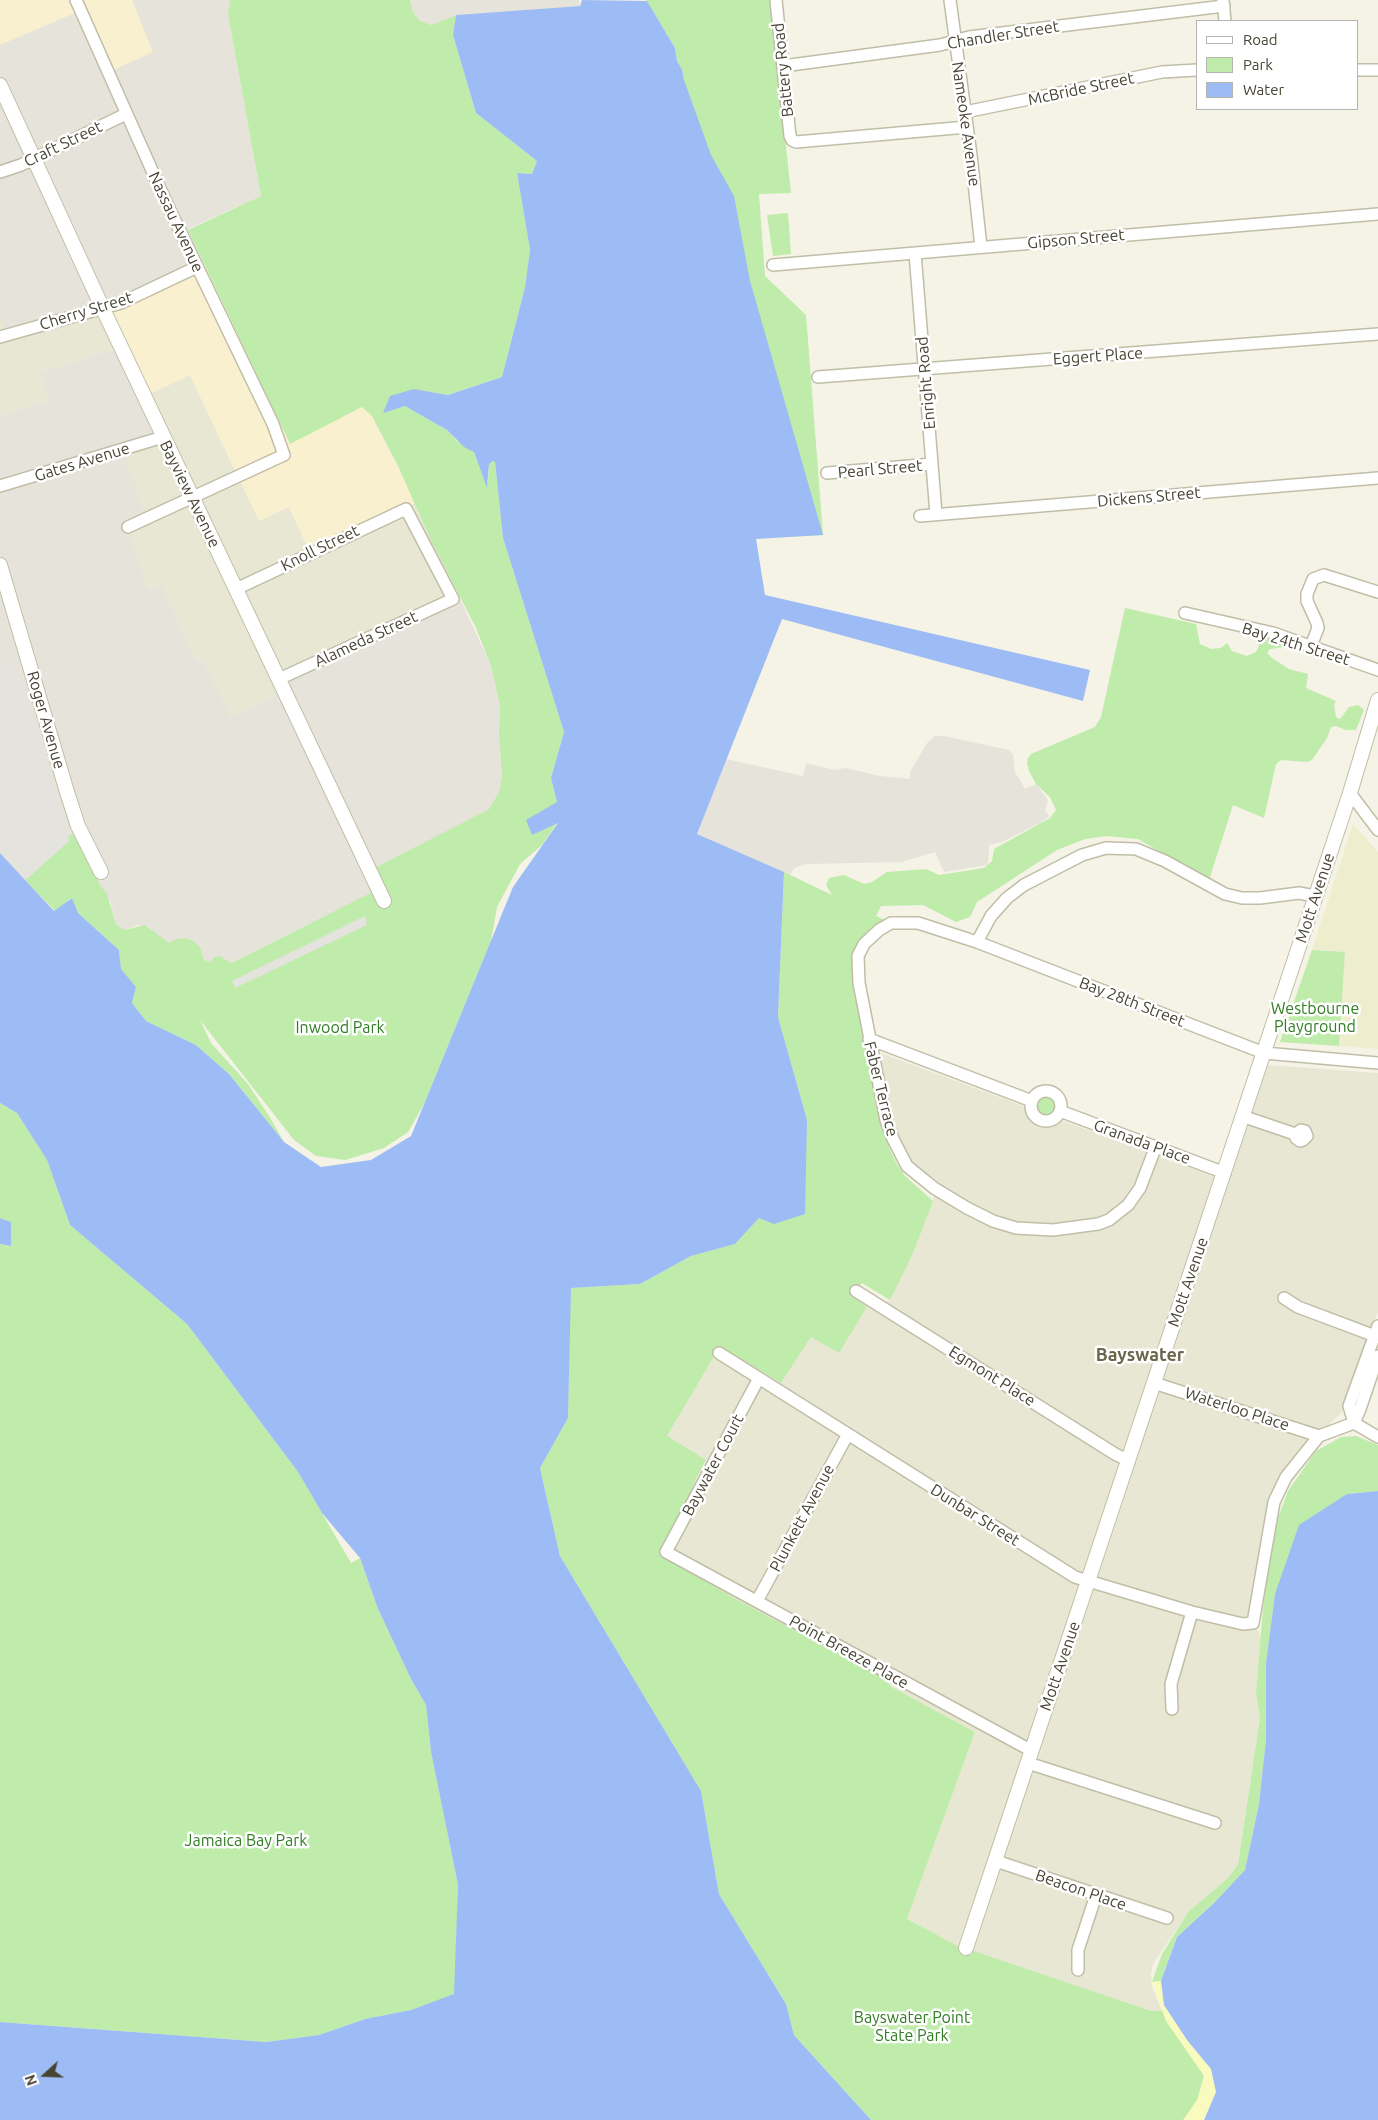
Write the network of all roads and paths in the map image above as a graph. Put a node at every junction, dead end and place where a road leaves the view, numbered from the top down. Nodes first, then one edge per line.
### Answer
1 (76, 0) edge
2 (776, 0) edge
3 (950, 0) edge
4 (1223, 3) edge
5 (1225, 20) edge
6 (954, 41) junction
7 (783, 66) junction
8 (1196, 70) edge
9 (1358, 70) edge
10 (1378, 70) edge
11 (0, 85) edge
12 (965, 112) junction
13 (126, 114) junction
14 (967, 127) junction
15 (33, 158) junction
16 (0, 172) edge
17 (1378, 214) edge
18 (981, 247) junction
19 (915, 253) junction
20 (773, 265) dead end
21 (197, 267) junction
22 (102, 307) junction
23 (1378, 334) edge
24 (0, 337) edge
25 (924, 369) junction
26 (818, 377) dead end
27 (163, 437) junction
28 (932, 464) junction
29 (827, 473) dead end
30 (1378, 478) edge
31 (0, 486) edge
32 (192, 498) junction
33 (936, 514) junction
34 (920, 516) dead end
35 (128, 527) dead end
36 (0, 565) edge
37 (236, 589) junction
38 (1378, 592) edge
39 (453, 599) joint
40 (1185, 614) dead end
41 (1312, 646) junction
42 (1378, 670) edge
43 (279, 679) junction
44 (1378, 700) edge
45 (1350, 793) junction
46 (1378, 830) edge
47 (101, 872) dead end
48 (1315, 896) junction
49 (384, 901) dead end
50 (891, 923) joint
51 (977, 942) junction
52 (869, 1039) junction
53 (1264, 1053) junction
54 (1378, 1063) edge
55 (1032, 1101) junction
56 (1060, 1111) junction
57 (1242, 1116) junction
58 (1296, 1134) dead end
59 (1156, 1146) junction
60 (1225, 1173) junction
61 (856, 1291) dead end
62 (1284, 1298) dead end
63 (1377, 1333) edge
64 (720, 1353) dead end
65 (1378, 1356) edge
66 (759, 1378) junction
67 (1154, 1383) junction
68 (1354, 1423) junction
69 (848, 1434) junction
70 (1319, 1436) junction
71 (1378, 1437) edge
72 (1129, 1460) junction
73 (666, 1552) joint
74 (1089, 1580) junction
75 (757, 1601) junction
76 (1192, 1612) junction
77 (1172, 1709) dead end
78 (1030, 1758) junction
79 (1215, 1823) dead end
80 (996, 1861) junction
81 (1096, 1895) junction
82 (1167, 1918) dead end
83 (966, 1948) dead end
84 (1078, 1970) dead end

1 - 13 street, Nassau Avenue
2 - 7 street, Battery Road
3 - 6 street, Nameoke Avenue
4 - 5 street
4 - 6 street, Chandler Street
6 - 7 street, Chandler Street
6 - 12 street, Nameoke Avenue
7 - 14 street, Battery Road
8 - 12 street, McBride Street
9 - 10 street
11 - 15 street, Bayview Avenue
12 - 14 street, Nameoke Avenue
13 - 15 street, Craft Street
13 - 21 street, Nassau Avenue
14 - 18 street, Nameoke Avenue
15 - 16 street, Craft Street
15 - 22 street, Bayview Avenue
17 - 18 street, Gipson Street
18 - 19 street, Gipson Street
19 - 20 street, Gipson Street
19 - 25 street, Enright Road
21 - 22 street, Cherry Street
21 - 32 street, Nassau Avenue
22 - 24 street, Cherry Street
22 - 27 street, Bayview Avenue
23 - 25 street, Eggert Place
25 - 26 street, Eggert Place
25 - 28 street, Enright Road
27 - 31 street, Gates Avenue
27 - 32 street, Bayview Avenue
28 - 29 street, Pearl Street
28 - 33 street, Enright Road
30 - 33 street, Dickens Street
32 - 35 street
32 - 37 street, Bayview Avenue
33 - 34 street, Dickens Street
36 - 47 street, Roger Avenue
37 - 39 street, Knoll Street
37 - 43 street, Bayview Avenue
38 - 41 street
39 - 43 street, Alameda Street
40 - 41 street, Bay 24th Street
41 - 42 street, Bay 24th Street
43 - 49 street, Bayview Avenue
44 - 45 street, Mott Avenue
45 - 46 street
45 - 48 street, Mott Avenue
48 - 51 street
48 - 53 street, Mott Avenue
50 - 51 street, Bay 28th Street
50 - 52 street, Faber Terrace
51 - 53 street, Bay 28th Street
52 - 55 street
52 - 59 street, Faber Terrace
53 - 54 street, Bay 28th Street
53 - 57 street, Mott Avenue
55 - 56 street
55 - 56 street
56 - 59 street, Granada Place
57 - 58 street
57 - 60 street, Mott Avenue
59 - 60 street, Granada Place
60 - 67 street, Mott Avenue
61 - 72 street, Egmont Place
62 - 63 street
63 - 68 street
64 - 66 street, Dunbar Street
65 - 68 street
66 - 69 street, Dunbar Street
66 - 73 street, Baywater Court
67 - 70 street, Waterloo Place
67 - 72 street, Mott Avenue
68 - 70 street
68 - 71 street
69 - 74 street, Dunbar Street
69 - 75 street, Plunkett Avenue
70 - 76 street, Dunbar Street
72 - 74 street, Mott Avenue
73 - 75 street, Point Breeze Place
74 - 76 street, Dunbar Street
74 - 78 street, Mott Avenue
75 - 78 street, Point Breeze Place
76 - 77 street
78 - 79 street, Point Breeze Place
78 - 80 street, Mott Avenue
80 - 81 street, Beacon Place
80 - 83 street, Mott Avenue
81 - 82 street, Beacon Place
81 - 84 street

